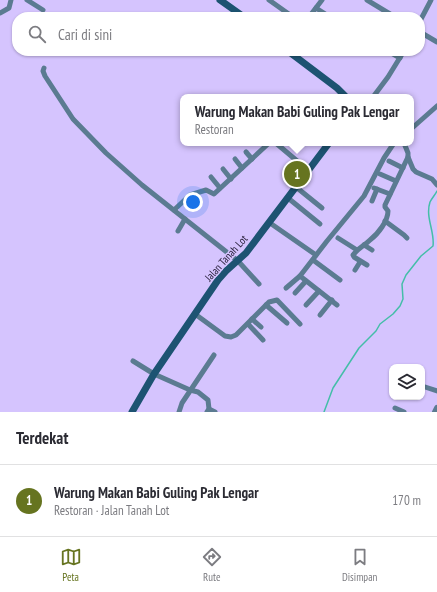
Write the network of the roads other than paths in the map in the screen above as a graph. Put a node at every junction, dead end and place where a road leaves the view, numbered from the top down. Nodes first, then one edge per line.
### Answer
1 (11, 0) edge
2 (27, 0) edge
3 (220, 0) edge
4 (269, 0) edge
5 (322, 0) edge
6 (367, 0) edge
7 (431, 0) edge
8 (316, 8) junction
9 (42, 10) dead end
10 (237, 12) edge
11 (286, 12) edge
12 (313, 12) edge
13 (322, 12) edge
14 (387, 12) edge
15 (425, 12) edge
16 (0, 13) edge
17 (425, 35) edge
18 (437, 42) edge
19 (295, 56) edge
20 (397, 56) edge
21 (400, 58) joint
22 (44, 68) dead end
23 (343, 94) edge
24 (375, 94) edge
25 (437, 106) edge
26 (414, 126) edge
27 (266, 146) edge
28 (279, 146) edge
29 (327, 146) edge
30 (392, 146) edge
31 (405, 146) edge
32 (246, 152) dead end
33 (408, 157) junction
34 (252, 159) junction
35 (235, 160) dead end
36 (389, 161) dead end
37 (242, 168) junction
38 (403, 168) junction
39 (223, 169) dead end
40 (309, 171) junction
41 (380, 174) dead end
42 (211, 177) dead end
43 (231, 179) junction
44 (396, 181) junction
45 (436, 184) edge
46 (220, 188) junction
47 (296, 188) junction
48 (390, 194) junction
49 (288, 198) junction
50 (372, 201) dead end
51 (322, 208) dead end
52 (174, 210) junction
53 (186, 219) junction
54 (385, 221) junction
55 (270, 222) junction
56 (320, 224) dead end
57 (178, 231) dead end
58 (338, 238) dead end
59 (407, 238) dead end
60 (364, 245) junction
61 (357, 250) junction
62 (372, 250) dead end
63 (316, 255) junction
64 (313, 260) junction
65 (238, 261) junction
66 (360, 262) junction
67 (366, 265) dead end
68 (355, 270) dead end
69 (300, 276) junction
70 (340, 280) dead end
71 (306, 281) junction
72 (259, 284) dead end
73 (286, 288) dead end
74 (319, 291) junction
75 (295, 294) dead end
76 (332, 300) junction
77 (266, 305) junction
78 (306, 305) dead end
79 (337, 305) dead end
80 (195, 314) junction
81 (320, 315) dead end
82 (252, 319) junction
83 (287, 323) dead end
84 (248, 324) junction
85 (300, 324) dead end
86 (261, 327) dead end
87 (263, 340) dead end
88 (214, 355) dead end
89 (133, 361) dead end
90 (154, 374) junction
91 (425, 387) edge
92 (190, 390) junction
93 (437, 390) edge
94 (395, 408) dead end
95 (437, 408) edge
96 (208, 410) edge
97 (132, 412) edge
98 (179, 412) edge
99 (214, 412) edge
100 (404, 412) edge
101 (435, 412) edge

1 - 16 street
2 - 9 street
3 - 10 main road
4 - 11 street
5 - 8 street
6 - 14 street
7 - 15 street
8 - 12 street
8 - 13 street
17 - 18 street
19 - 23 main road
20 - 21 street
21 - 24 street
22 - 52 street
25 - 26 street
27 - 34 street
28 - 40 street
29 - 40 main road, Jalan Tanah Lot
30 - 63 street
31 - 33 street
32 - 34 street
33 - 38 street
33 - 45 street
34 - 37 street
35 - 37 street
36 - 38 street
37 - 43 street
38 - 44 street
39 - 43 street
40 - 47 main road, Jalan Tanah Lot
41 - 44 street
42 - 46 street
43 - 46 street
44 - 48 street
46 - 52 street
47 - 49 main road, Jalan Tanah Lot
47 - 51 street
48 - 50 street
48 - 54 street
49 - 55 main road, Jalan Tanah Lot
49 - 56 street
52 - 53 street
53 - 57 street
53 - 65 street
54 - 59 street
54 - 60 street
55 - 63 street
55 - 65 main road, Jalan Tanah Lot
58 - 61 street
60 - 61 street
60 - 62 street
61 - 66 street
63 - 64 street
64 - 69 street
64 - 70 street
65 - 72 street
65 - 80 main road, Jalan Tanah Lot
66 - 67 street
66 - 68 street
69 - 71 street
69 - 73 street
71 - 74 street
71 - 75 street
74 - 76 street
74 - 78 street
76 - 79 street
76 - 81 street
77 - 82 street
77 - 83 street
77 - 85 street
80 - 84 street
80 - 90 main road, Jalan Tanah Lot
82 - 84 street
82 - 86 street
84 - 87 street
88 - 92 street
89 - 90 street
90 - 92 street
90 - 97 main road, Jalan Tanah Lot
91 - 93 street
92 - 96 street
92 - 98 street
94 - 100 street
95 - 101 street
96 - 99 street

